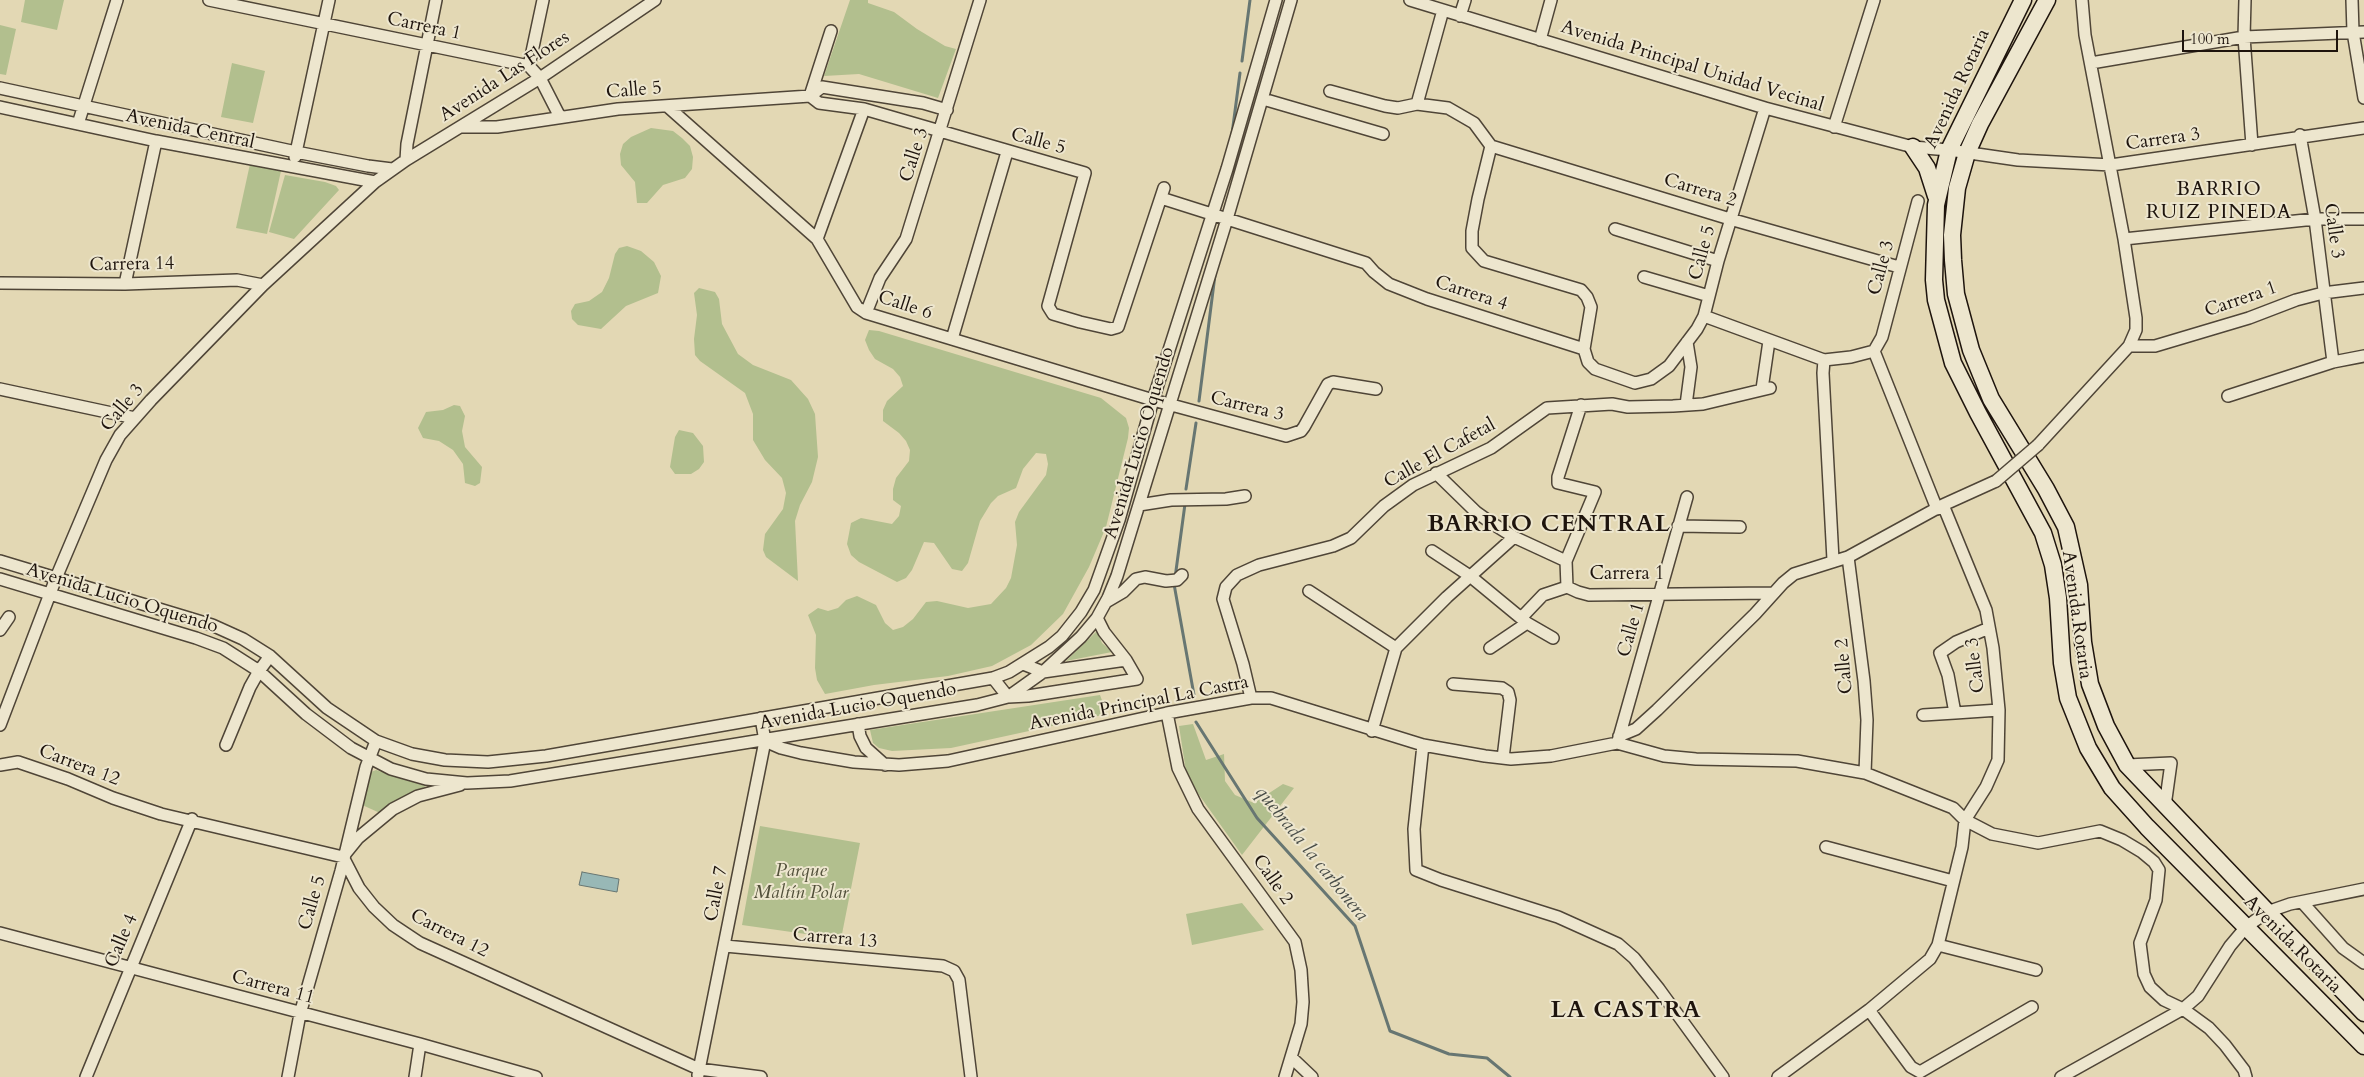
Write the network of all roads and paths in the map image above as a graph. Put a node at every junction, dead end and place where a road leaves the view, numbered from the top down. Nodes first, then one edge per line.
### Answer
1 (117, 0) edge
2 (329, 0) edge
3 (436, 0) edge
4 (543, 0) edge
5 (654, 0) edge
6 (980, 0) edge
7 (1276, 0) edge
8 (1291, 0) edge
9 (1410, 0) edge
10 (1465, 0) edge
11 (1551, 0) edge
12 (1874, 0) edge
13 (2023, 0) edge
14 (2047, 0) edge
15 (2245, 0) edge
16 (2352, 0) edge
17 (214, 1) edge
18 (2082, 2) edge
19 (1443, 10) junction
20 (1460, 16) junction
21 (324, 24) junction
22 (830, 31) dead end
23 (2359, 32) edge
24 (2244, 37) junction
25 (1540, 40) junction
26 (427, 46) junction
27 (2091, 63) junction
28 (529, 66) junction
29 (540, 78) junction
30 (0, 88) edge
31 (1330, 91) dead end
32 (810, 96) junction
33 (2364, 98) edge
34 (1263, 99) junction
35 (1417, 104) junction
36 (82, 106) junction
37 (667, 106) junction
38 (0, 107) edge
39 (1765, 108) junction
40 (864, 109) junction
41 (947, 110) junction
42 (560, 118) junction
43 (78, 124) junction
44 (461, 127) junction
45 (1834, 127) junction
46 (2364, 128) edge
47 (941, 132) junction
48 (1383, 134) dead end
49 (2300, 136) junction
50 (156, 141) junction
51 (2252, 145) junction
52 (1491, 146) junction
53 (1913, 147) junction
54 (1949, 150) junction
55 (296, 152) junction
56 (1007, 152) junction
57 (1967, 153) junction
58 (406, 160) junction
59 (2111, 165) junction
60 (368, 166) junction
61 (293, 168) junction
62 (392, 169) junction
63 (370, 182) junction
64 (1918, 202) dead end
65 (1936, 205) junction
66 (1213, 214) junction
67 (2364, 218) edge
68 (1228, 219) junction
69 (1730, 219) junction
70 (2315, 219) junction
71 (1615, 228) dead end
72 (817, 239) junction
73 (2124, 239) junction
74 (1718, 261) junction
75 (1899, 267) junction
76 (1644, 277) dead end
77 (0, 283) edge
78 (125, 284) junction
79 (263, 285) junction
80 (2364, 288) edge
81 (2323, 293) junction
82 (1709, 296) junction
83 (866, 312) junction
84 (1704, 316) junction
85 (952, 339) junction
86 (1769, 341) junction
87 (1687, 342) junction
88 (2129, 346) junction
89 (1584, 349) junction
90 (1874, 350) junction
91 (2364, 356) edge
92 (1824, 360) junction
93 (2333, 362) junction
94 (0, 389) edge
95 (1376, 389) dead end
96 (2228, 396) dead end
97 (1153, 400) junction
98 (1170, 404) junction
99 (1581, 405) junction
100 (1686, 405) junction
101 (135, 418) junction
102 (1436, 473) junction
103 (1245, 496) dead end
104 (1687, 497) dead end
105 (1139, 505) junction
106 (1940, 507) junction
107 (1678, 526) junction
108 (1740, 527) dead end
109 (1514, 536) junction
110 (1432, 551) dead end
111 (1848, 557) junction
112 (1833, 560) junction
113 (0, 561) edge
114 (1566, 561) junction
115 (1182, 575) dead end
116 (1470, 576) junction
117 (56, 578) junction
118 (0, 579) edge
119 (1567, 586) junction
120 (1309, 590) dead end
121 (1660, 593) junction
122 (1772, 593) junction
123 (50, 595) junction
124 (1106, 602) junction
125 (8, 618) dead end
126 (1097, 618) junction
127 (1524, 620) junction
128 (1989, 628) junction
129 (0, 630) edge
130 (1553, 638) dead end
131 (1396, 648) junction
132 (1490, 648) dead end
133 (270, 656) junction
134 (1126, 660) junction
135 (1023, 664) junction
136 (258, 671) junction
137 (1043, 672) junction
138 (993, 678) junction
139 (1453, 684) dead end
140 (1008, 696) junction
141 (1251, 698) junction
142 (1999, 710) junction
143 (1167, 713) junction
144 (1955, 713) junction
145 (1923, 715) dead end
146 (761, 718) junction
147 (858, 724) junction
148 (0, 725) edge
149 (1372, 731) junction
150 (1618, 739) junction
151 (765, 740) junction
152 (376, 741) junction
153 (226, 745) dead end
154 (1423, 745) junction
155 (546, 756) junction
156 (1503, 758) junction
157 (369, 759) junction
158 (0, 765) edge
159 (885, 765) junction
160 (2127, 765) junction
161 (1865, 773) junction
162 (549, 774) junction
163 (467, 783) junction
164 (356, 804) junction
165 (2165, 806) junction
166 (192, 819) junction
167 (1965, 820) junction
168 (377, 821) junction
169 (1826, 847) dead end
170 (343, 857) junction
171 (1953, 881) junction
172 (2364, 889) edge
173 (2302, 902) junction
174 (2267, 912) junction
175 (2246, 927) junction
176 (0, 933) edge
177 (1938, 945) junction
178 (725, 946) junction
179 (2364, 963) edge
180 (129, 968) junction
181 (2036, 970) dead end
182 (2032, 1006) dead end
183 (2183, 1009) junction
184 (1869, 1010) junction
185 (2364, 1012) edge
186 (300, 1014) junction
187 (420, 1044) junction
188 (2364, 1046) edge
189 (1292, 1058) junction
190 (698, 1073) edge
191 (86, 1077) edge
192 (288, 1077) edge
193 (415, 1077) edge
194 (536, 1077) edge
195 (761, 1077) edge
196 (971, 1077) edge
197 (1285, 1077) edge
198 (1312, 1077) edge
199 (1723, 1077) edge
200 (1778, 1077) edge
201 (2061, 1077) edge
202 (2246, 1077) edge

1 - 36 street
2 - 21 street
3 - 26 street
4 - 28 street
5 - 29 street, Avenida Las Flores
6 - 41 street, Calle 3
7 - 66 street, Avenida Lucio Oquendo
8 - 34 street, Avenida Lucio Oquendo
9 - 19 street, Avenida Principal Unidad Vecinal
10 - 20 street
11 - 25 street
12 - 45 street
13 - 54 main road, Avenida Rotaria
14 - 57 main road, Avenida Rotaria
15 - 24 street
16 - 23 street
17 - 21 street, Carrera 1
18 - 27 street
19 - 20 street, Avenida Principal Unidad Vecinal
19 - 35 street
20 - 25 street, Avenida Principal Unidad Vecinal
21 - 26 street, Carrera 1
21 - 55 street
22 - 32 street
23 - 24 street
23 - 33 street
24 - 27 street
24 - 51 street
25 - 39 street, Avenida Principal Unidad Vecinal
26 - 28 street, Carrera 1
26 - 58 street
27 - 59 street
28 - 29 street
29 - 42 street
29 - 44 street, Avenida Las Flores
30 - 36 street, Avenida Central
31 - 35 street
32 - 37 street, Calle 5
32 - 40 street, Calle 5
32 - 41 street, Calle 5
34 - 48 street
34 - 68 street, Avenida Lucio Oquendo
35 - 52 street
36 - 43 street
36 - 55 street, Avenida Central
37 - 42 street, Calle 5
37 - 72 street, Calle 6
38 - 43 street, Avenida Central
39 - 45 street, Avenida Principal Unidad Vecinal
39 - 69 street, Calle 5
40 - 47 street, Calle 5
40 - 72 street
41 - 47 street, Calle 3
42 - 44 street, Calle 5
43 - 50 street, Avenida Central
44 - 58 street, Avenida Las Flores
45 - 53 street, Avenida Principal Unidad Vecinal
46 - 49 street, Carrera 3
47 - 56 street, Calle 5
47 - 83 street, Calle 3
49 - 51 street, Carrera 3
49 - 70 street, Calle 3
50 - 61 street, Avenida Central
50 - 78 street
51 - 59 street, Carrera 3
52 - 69 street, Carrera 2
52 - 89 street
53 - 54 street, Avenida Principal Unidad Vecinal
53 - 65 main road
54 - 57 street, Avenida Principal Unidad Vecinal
54 - 65 main road, Avenida Rotaria
55 - 60 street, Avenida Central
55 - 61 street
56 - 66 street, Calle 5
56 - 85 street
57 - 59 street, Carrera 3
57 - 160 main road, Avenida Rotaria
58 - 62 street, Avenida Las Flores
59 - 73 street
60 - 62 street, Avenida Central
60 - 63 street
61 - 63 street, Avenida Central
62 - 63 street, Avenida Las Flores
63 - 79 street, Calle 3
64 - 75 street, Calle 3
65 - 175 main road, Avenida Rotaria
66 - 68 street
66 - 97 street, Avenida Lucio Oquendo
67 - 70 street
68 - 89 street, Carrera 4
68 - 98 street, Avenida Lucio Oquendo
69 - 74 street, Calle 5
69 - 75 street, Carrera 2
70 - 73 street
70 - 81 street, Calle 3
71 - 74 street
72 - 83 street, Calle 6
73 - 88 street
74 - 82 street, Calle 5
75 - 90 street, Calle 3
76 - 82 street
77 - 78 street, Carrera 14
78 - 79 street, Carrera 14
79 - 101 street, Calle 3
80 - 81 street, Carrera 1
81 - 88 street, Carrera 1
81 - 93 street, Calle 3
82 - 84 street, Calle 5
83 - 85 street, Calle 6
84 - 86 street
84 - 87 street, Calle 5
85 - 97 street, Calle 6
86 - 92 street
86 - 100 street, Calle El Cafetal
87 - 89 street
87 - 100 street
88 - 106 street, bridge
90 - 92 street
90 - 106 street, Calle 3
91 - 93 street
92 - 112 street
93 - 96 street
94 - 101 street
95 - 98 street, Carrera 3
97 - 98 street
97 - 135 street, Avenida Lucio Oquendo
98 - 105 street, Avenida Lucio Oquendo
99 - 100 street, Calle El Cafetal
99 - 102 street, Calle El Cafetal
99 - 114 street
101 - 117 street, Calle 3
102 - 109 street, Carrera 1
102 - 141 street, Calle El Cafetal
103 - 105 street
104 - 107 street, Calle 1
105 - 124 street, Avenida Lucio Oquendo
106 - 111 street
106 - 128 street, Calle 3
107 - 108 street
107 - 121 street, Calle 1
109 - 114 street, Carrera 1
109 - 116 street
110 - 116 street
111 - 112 street
111 - 161 street, Calle 2
112 - 122 street
113 - 117 street, Avenida Lucio Oquendo
114 - 119 street, Carrera 1
115 - 124 street
116 - 127 street
116 - 131 street
117 - 123 street, Calle 3
117 - 133 street, Avenida Lucio Oquendo
118 - 123 street, Avenida Lucio Oquendo
119 - 121 street, Carrera 1
119 - 127 street
120 - 131 street
121 - 122 street, Carrera 1
121 - 150 street, Calle 1
122 - 150 street
123 - 136 street, Avenida Lucio Oquendo
123 - 148 street, Calle 3
124 - 126 street, Avenida Lucio Oquendo
125 - 129 street
126 - 134 street
126 - 137 street, Avenida Lucio Oquendo
127 - 130 street
127 - 132 street
128 - 142 street, Calle 3
128 - 144 street
131 - 149 street
133 - 136 street
133 - 152 street, Avenida Lucio Oquendo
134 - 137 street
134 - 140 street
135 - 137 street
135 - 138 street, Avenida Lucio Oquendo
136 - 153 street
136 - 157 street, Avenida Lucio Oquendo
137 - 140 street, Avenida Lucio Oquendo
138 - 140 street
138 - 146 street, Avenida Lucio Oquendo
139 - 156 street
140 - 147 street, Avenida Lucio Oquendo
141 - 143 street, Avenida Principal La Castra
141 - 149 street, Avenida Principal La Castra
142 - 144 street
142 - 167 street, Calle 3
143 - 159 street, Avenida Principal La Castra
143 - 189 street, Calle 2
144 - 145 street
146 - 151 street, Calle 7
146 - 155 street, Avenida Lucio Oquendo
147 - 151 street, Avenida Lucio Oquendo
147 - 159 street
149 - 154 street, Avenida Principal La Castra
150 - 156 street, Avenida Principal La Castra
150 - 161 street, Avenida Principal La Castra
151 - 159 street, Avenida Principal La Castra
151 - 162 street, Avenida Lucio Oquendo
151 - 178 street, Calle 7
152 - 155 street, Avenida Lucio Oquendo
152 - 157 street, Calle 5
154 - 156 street, Avenida Principal La Castra
154 - 199 street
155 - 162 street
157 - 163 street, Avenida Lucio Oquendo
157 - 164 street, Calle 5
158 - 166 street, Carrera 12
160 - 165 main road, Avenida Rotaria
160 - 165 street
161 - 167 street, Avenida Principal La Castra
162 - 163 street, Avenida Lucio Oquendo
163 - 168 street
164 - 168 street
164 - 170 street, Calle 5
165 - 174 main road, Avenida Rotaria
166 - 170 street, Carrera 12
166 - 180 street, Calle 4
167 - 171 street
167 - 183 street, Avenida Principal La Castra
168 - 170 street
169 - 171 street
170 - 186 street, Calle 5
170 - 190 street, Carrera 12
171 - 177 street
172 - 173 street
173 - 174 street
173 - 179 street
174 - 175 street
174 - 185 main road, Avenida Rotaria
175 - 183 street
175 - 188 main road, Avenida Rotaria
176 - 180 street, Carrera 11
177 - 181 street
177 - 184 street
178 - 190 street, Calle 7
178 - 196 street, Carrera 13
180 - 186 street, Carrera 11
180 - 191 street, Calle 4
182 - 184 street
183 - 201 street
183 - 202 street
184 - 200 street
186 - 187 street, Carrera 11
186 - 192 street, Calle 5
187 - 193 street
187 - 194 street, Carrera 11
189 - 197 street, Calle 2
189 - 198 street
190 - 195 street, Carrera 12

